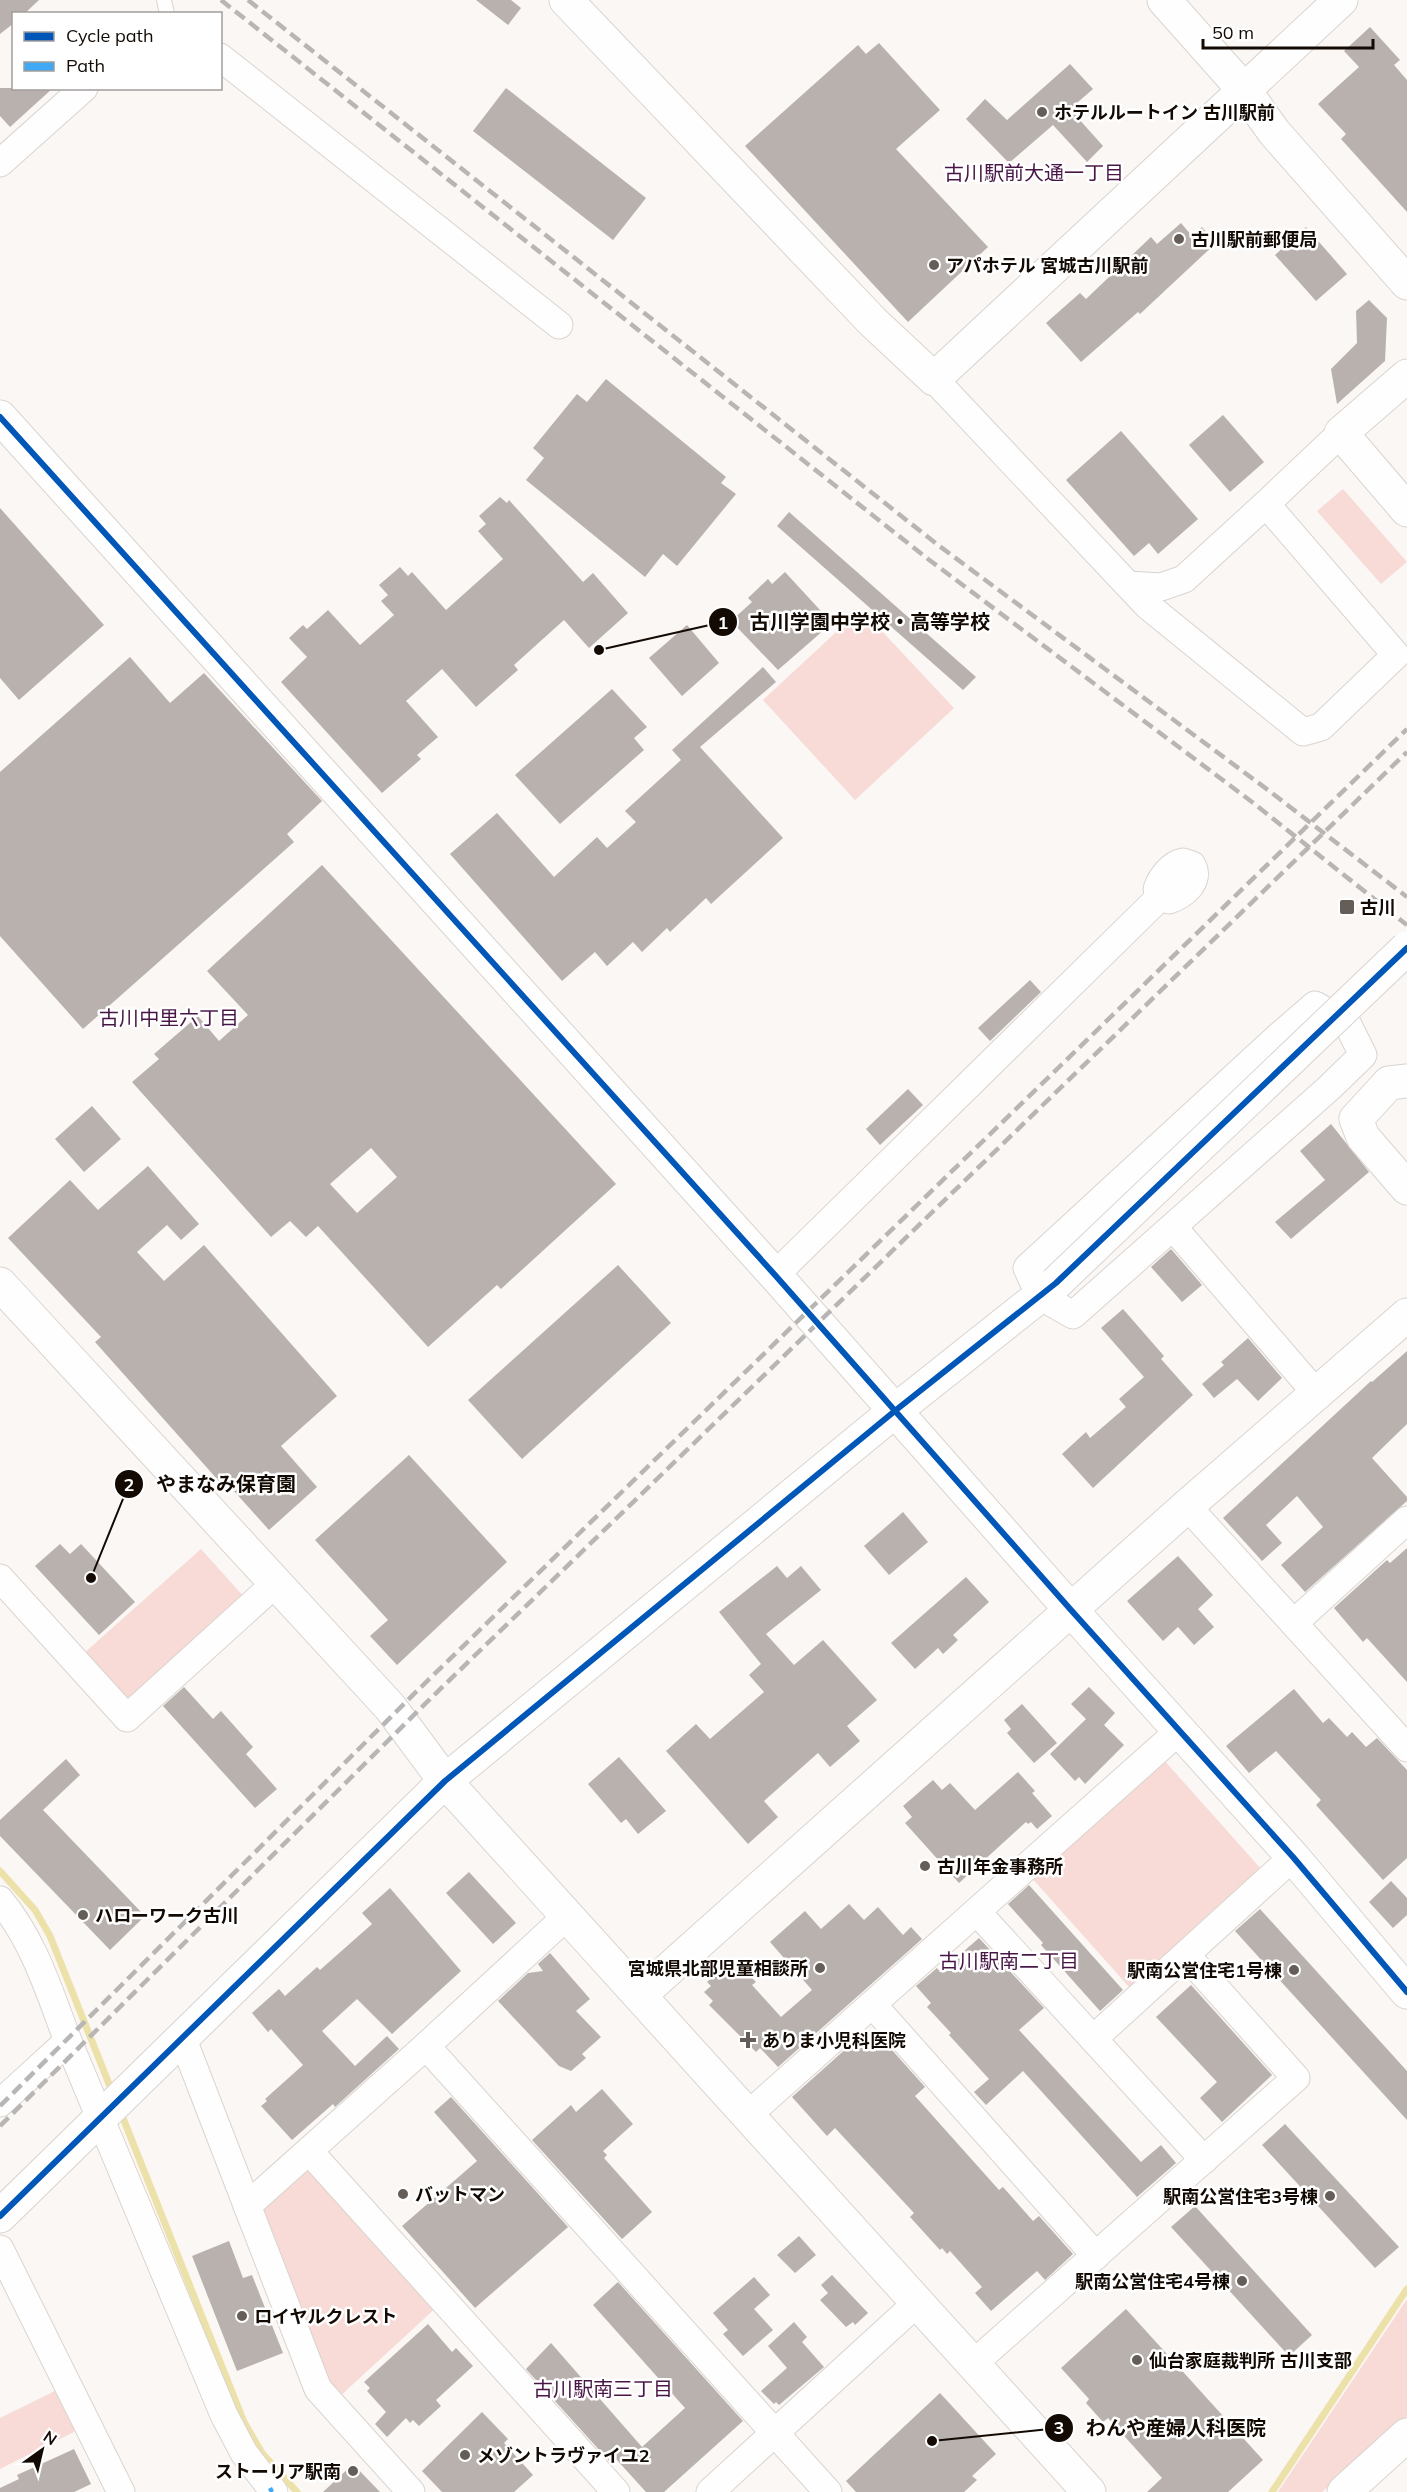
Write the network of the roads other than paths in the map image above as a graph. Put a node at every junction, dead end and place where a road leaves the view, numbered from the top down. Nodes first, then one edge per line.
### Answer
1 (566, 0) edge
2 (1164, 0) edge
3 (1341, 0) edge
4 (222, 59) edge
5 (82, 90) edge
6 (1244, 90) junction
7 (0, 163) edge
8 (1407, 249) edge
9 (1407, 283) edge
10 (560, 325) dead end
11 (1407, 376) edge
12 (934, 379) junction
13 (0, 417) edge
14 (1341, 434) junction
15 (1266, 504) junction
16 (1407, 510) edge
17 (1128, 585) junction
18 (1160, 897) dead end
19 (1407, 948) edge
20 (1407, 1081) edge
21 (1407, 1188) edge
22 (1173, 1227) junction
23 (775, 1275) junction
24 (0, 1284) edge
25 (1048, 1290) junction
26 (1407, 1315) edge
27 (1316, 1394) junction
28 (896, 1410) junction
29 (1187, 1506) junction
30 (1405, 1527) edge
31 (0, 1578) edge
32 (277, 1582) junction
33 (1071, 1610) junction
34 (1295, 1622) junction
35 (1179, 1731) junction
36 (1407, 1748) edge
37 (445, 1781) junction
38 (1293, 1857) junction
39 (0, 1900) edge
40 (977, 1912) junction
41 (568, 1915) junction
42 (1186, 1955) junction
43 (1407, 1992) edge
44 (640, 1995) junction
45 (873, 2005) junction
46 (182, 2037) junction
47 (1093, 2039) junction
48 (68, 2041) junction
49 (426, 2046) junction
50 (0, 2103) edge
51 (111, 2107) junction
52 (749, 2114) junction
53 (309, 2151) junction
54 (1204, 2160) junction
55 (247, 2206) junction
56 (0, 2216) edge
57 (0, 2249) edge
58 (1096, 2256) junction
59 (918, 2302) junction
60 (973, 2364) junction
61 (774, 2433) junction
62 (1407, 2435) edge
63 (121, 2492) edge
64 (274, 2492) edge
65 (411, 2492) edge
66 (616, 2492) edge
67 (710, 2492) edge
68 (828, 2492) edge
69 (1089, 2492) edge
70 (1344, 2492) edge

1 - 12 street
2 - 6 street
3 - 6 street
4 - 10 street
5 - 7 street
6 - 8 street
6 - 9 street
6 - 12 street
11 - 14 street
12 - 17 street
13 - 23 street
14 - 15 street
14 - 16 street
15 - 17 street
15 - 17 street
18 - 23 street
19 - 25 street, bridge
20 - 21 street
22 - 25 street
22 - 25 street
22 - 27 street
23 - 28 street
24 - 32 street
25 - 28 street
26 - 27 street
27 - 29 street
28 - 33 street
28 - 37 street
29 - 33 street
29 - 34 street
30 - 34 street
31 - 32 street
32 - 37 street
33 - 35 street
33 - 44 street
34 - 36 street
35 - 38 street
35 - 40 street
37 - 41 street
37 - 46 street
38 - 42 street
38 - 43 street
39 - 48 street
40 - 45 street
40 - 47 street
41 - 44 street
41 - 49 street
42 - 47 street
42 - 54 street
44 - 52 street
45 - 52 street
45 - 58 street
46 - 51 street
46 - 55 street
47 - 54 street
48 - 50 street
48 - 51 street
49 - 53 street
49 - 61 street
51 - 56 street
51 - 64 street
52 - 59 street
53 - 55 street
53 - 66 street
54 - 58 street
55 - 65 street
57 - 63 street
58 - 60 street
59 - 60 street
59 - 61 street
60 - 69 street
61 - 67 street
61 - 68 street
62 - 70 street

